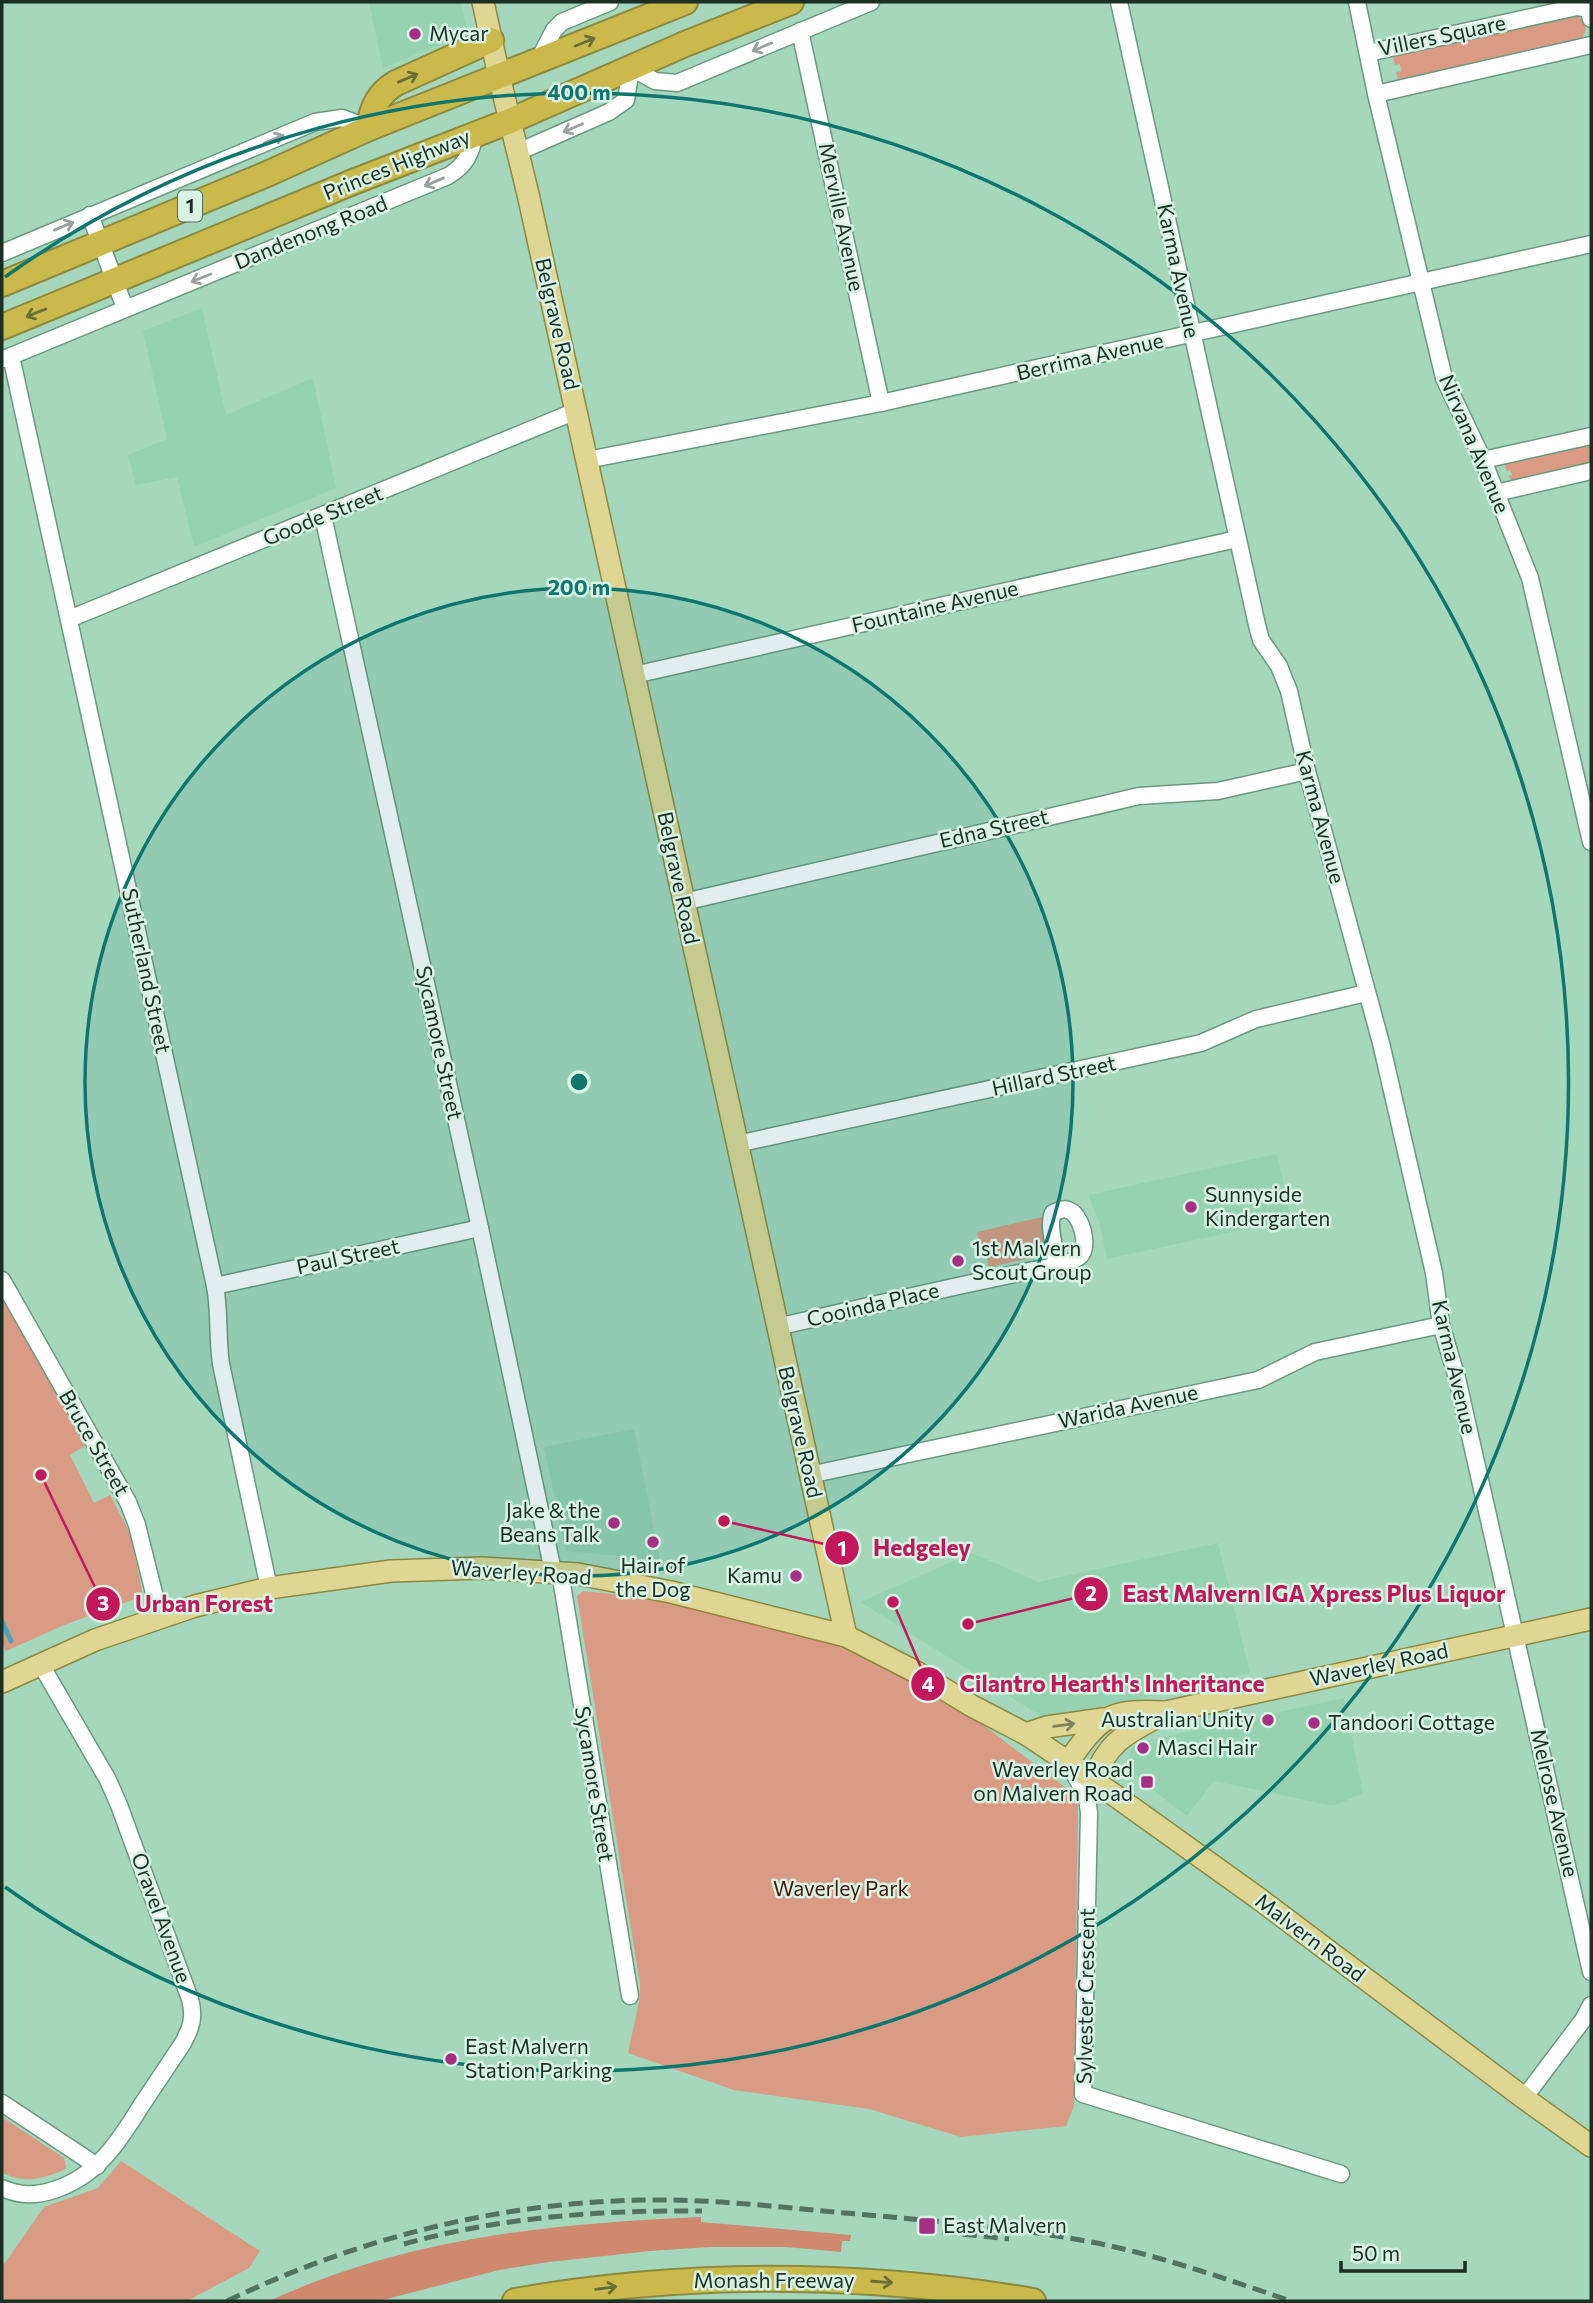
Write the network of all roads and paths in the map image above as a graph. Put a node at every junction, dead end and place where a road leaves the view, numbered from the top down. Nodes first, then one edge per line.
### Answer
1 (484, 2) edge
2 (610, 2) edge
3 (685, 2) edge
4 (791, 2) edge
5 (871, 2) edge
6 (1119, 2) edge
7 (1357, 2) edge
8 (1591, 19) edge
9 (800, 31) junction
10 (491, 40) junction
11 (1591, 45) edge
12 (1368, 53) junction
13 (538, 61) junction
14 (631, 68) junction
15 (499, 76) junction
16 (1376, 94) junction
17 (510, 121) junction
18 (369, 128) junction
19 (475, 134) junction
20 (517, 152) junction
21 (90, 215) junction
22 (101, 243) junction
23 (1591, 244) edge
24 (2, 253) edge
25 (115, 280) junction
26 (1422, 282) junction
27 (2, 284) edge
28 (125, 308) junction
29 (2, 327) edge
30 (1191, 334) junction
31 (6, 358) edge
32 (881, 403) junction
33 (576, 411) junction
34 (1591, 436) edge
35 (587, 460) junction
36 (1483, 460) junction
37 (1591, 471) edge
38 (1496, 493) junction
39 (323, 516) junction
40 (1237, 539) junction
41 (69, 619) junction
42 (634, 674) junction
43 (1307, 771) junction
44 (1591, 842) edge
45 (684, 902) junction
46 (1366, 993) junction
47 (737, 1144) junction
48 (480, 1228) junction
49 (1051, 1266) dead end
50 (2, 1280) edge
51 (215, 1286) junction
52 (1441, 1325) junction
53 (777, 1327) junction
54 (810, 1475) junction
55 (557, 1572) junction
56 (270, 1588) junction
57 (160, 1617) junction
58 (1591, 1619) edge
59 (1516, 1635) junction
60 (846, 1636) junction
61 (40, 1663) junction
62 (2, 1682) edge
63 (1166, 1712) junction
64 (1103, 1719) junction
65 (1026, 1734) junction
66 (1068, 1762) junction
67 (1090, 1789) junction
68 (1591, 1972) edge
69 (629, 1996) dead end
70 (1591, 2005) edge
71 (1524, 2098) junction
72 (2, 2103) edge
73 (1591, 2146) edge
74 (97, 2166) junction
75 (1341, 2174) dead end
76 (2, 2188) edge
77 (515, 2301) edge
78 (1033, 2301) edge

1 - 10 main road, Belgrave Road
2 - 13 street
13 -> 3 highway, Princes Highway / 1
4 - 14 highway, Princes Highway / 1
5 - 9 street
6 - 30 street, Karma Avenue
7 - 12 street, Nirvana Avenue
8 - 12 street, Villers Square
9 -> 14 street
9 - 32 street, Merville Avenue
10 - 15 main road, Belgrave Road
18 -> 10 highway
11 - 16 street, Villers Square
12 - 16 street, Nirvana Avenue
13 - 15 highway, Princes Highway / 1
14 - 17 highway, Princes Highway / 1
14 -> 20 street
15 - 17 main road, Belgrave Road
15 - 18 highway, Princes Highway / 1
16 - 26 street, Nirvana Avenue
17 - 19 highway, Princes Highway / 1
17 - 20 main road, Belgrave Road
21 -> 18 street
18 - 22 highway, Princes Highway / 1
19 - 25 highway, Princes Highway / 1
19 -> 28 street, Dandenong Road
20 - 33 main road, Belgrave Road
21 - 22 street
24 -> 21 street
22 - 25 street
22 - 27 highway, Princes Highway / 1
23 - 26 street, Berrima Avenue
25 - 28 street
25 -> 29 highway, Princes Highway / 1
26 - 30 street, Berrima Avenue
26 - 36 street, Nirvana Avenue
28 - 31 street, Dandenong Road
30 - 32 street, Berrima Avenue
30 - 40 street, Karma Avenue
31 - 41 street, Sutherland Street
32 - 35 street, Berrima Avenue
33 - 35 main road, Belgrave Road
33 - 39 street, Goode Street
34 - 36 street
35 - 42 main road, Belgrave Road
36 - 38 street, Nirvana Avenue
37 - 38 street
38 - 44 street, Nirvana Avenue
39 - 41 street, Goode Street
39 - 48 street, Sycamore Street
40 - 42 street, Fountaine Avenue
40 - 43 street, Karma Avenue
41 - 51 street, Sutherland Street
42 - 45 main road, Belgrave Road
43 - 45 street, Edna Street
43 - 46 street, Karma Avenue
45 - 47 main road, Belgrave Road
46 - 47 street, Hillard Street
46 - 52 street, Karma Avenue
47 - 53 main road, Belgrave Road
48 - 51 street, Paul Street
48 - 55 street, Sycamore Street
49 - 53 street, Cooinda Place
50 - 57 street, Bruce Street
51 - 56 street, Sutherland Street
52 - 54 street, Warida Avenue
52 - 59 street, Karma Avenue
53 - 54 main road, Belgrave Road
54 - 60 main road, Belgrave Road
55 - 56 main road, Waverley Road
55 - 60 main road, Waverley Road
55 - 69 street, Sycamore Street
56 - 57 main road, Waverley Road
57 - 61 main road, Waverley Road
58 - 59 main road, Waverley Road
59 - 63 main road, Waverley Road
59 - 68 street, Melrose Avenue
60 - 65 main road, Waverley Road
61 - 62 main road, Waverley Road
61 - 74 street, Oravel Avenue
63 - 64 main road, Waverley Road
63 - 67 main road, Waverley Road
65 -> 64 main road, Waverley Road
64 - 66 main road
65 - 66 main road, Malvern Road
66 - 67 main road, Malvern Road
67 - 71 main road, Malvern Road
67 - 75 street, Sylvester Crescent
70 - 71 street
71 - 73 main road, Malvern Road
72 - 74 street
74 - 76 street, Oravel Avenue
77 -> 78 highway, Monash Freeway

